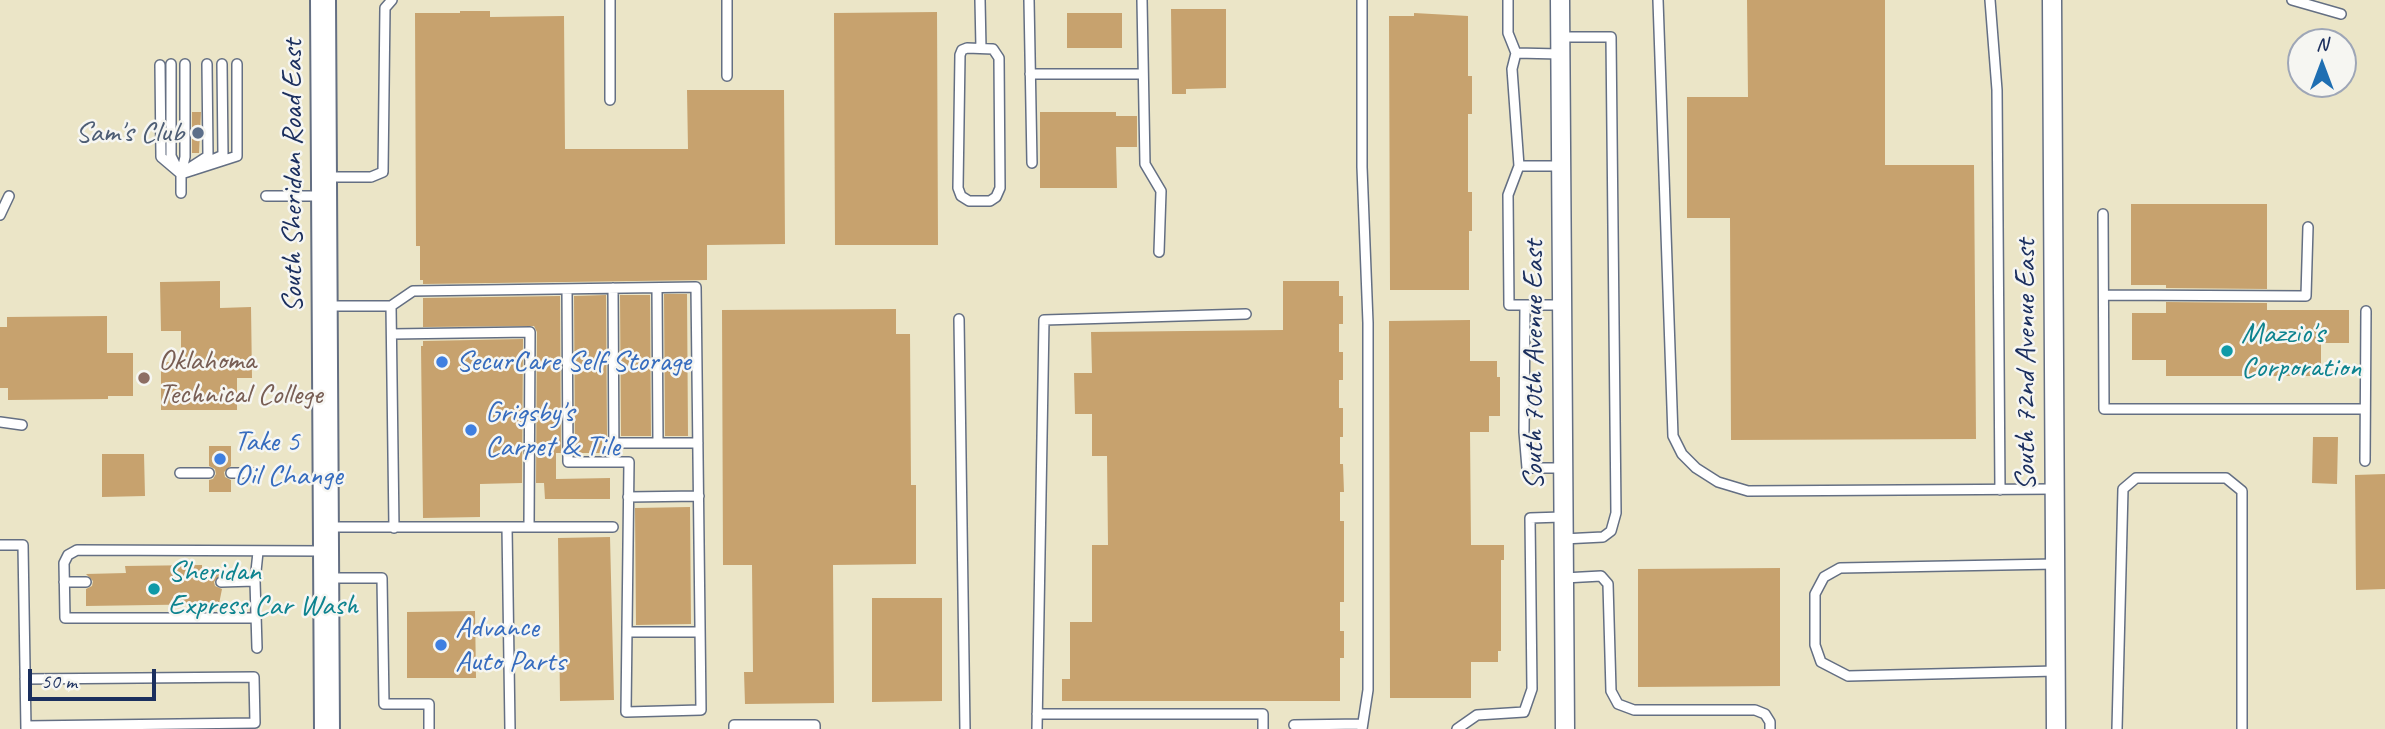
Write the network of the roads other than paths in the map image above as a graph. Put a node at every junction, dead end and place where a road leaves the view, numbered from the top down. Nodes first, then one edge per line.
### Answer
1 (323, 0) edge
2 (392, 0) edge
3 (610, 0) edge
4 (727, 0) edge
5 (980, 0) edge
6 (1029, 0) edge
7 (1142, 0) edge
8 (1362, 0) edge
9 (1508, 0) edge
10 (1560, 0) edge
11 (1658, 0) edge
12 (1990, 0) edge
13 (2052, 0) edge
14 (2292, 0) edge
15 (2341, 14) dead end
16 (1560, 46) junction
17 (981, 48) junction
18 (1516, 53) junction
19 (207, 64) dead end
20 (222, 64) dead end
21 (237, 64) dead end
22 (160, 65) dead end
23 (170, 65) dead end
24 (184, 65) dead end
25 (1030, 74) junction
26 (1143, 74) junction
27 (727, 76) dead end
28 (610, 100) dead end
29 (1032, 163) dead end
30 (1519, 166) junction
31 (1562, 166) junction
32 (181, 174) junction
33 (324, 186) junction
34 (181, 193) dead end
35 (9, 195) dead end
36 (266, 195) dead end
37 (2103, 214) dead end
38 (0, 215) edge
39 (2308, 228) dead end
40 (1159, 252) dead end
41 (613, 288) junction
42 (657, 288) junction
43 (567, 289) junction
44 (2104, 295) junction
45 (1525, 305) junction
46 (1563, 305) junction
47 (326, 306) junction
48 (391, 306) junction
49 (2366, 311) dead end
50 (1245, 314) dead end
51 (959, 319) dead end
52 (392, 334) junction
53 (2365, 409) junction
54 (0, 422) edge
55 (22, 425) dead end
56 (614, 443) junction
57 (658, 443) junction
58 (698, 443) junction
59 (2365, 461) dead end
60 (614, 462) junction
61 (1563, 468) junction
62 (180, 473) dead end
63 (209, 473) dead end
64 (231, 473) dead end
65 (258, 473) dead end
66 (2055, 489) junction
67 (2000, 490) junction
68 (699, 496) junction
69 (628, 497) junction
70 (1562, 517) junction
71 (507, 527) junction
72 (529, 527) junction
73 (613, 527) dead end
74 (394, 528) junction
75 (327, 539) junction
76 (1563, 539) junction
77 (0, 545) edge
78 (258, 552) junction
79 (2055, 564) junction
80 (327, 578) junction
81 (1564, 578) junction
82 (255, 581) junction
83 (64, 582) junction
84 (86, 582) dead end
85 (221, 582) dead end
86 (257, 618) junction
87 (627, 632) junction
88 (700, 632) junction
89 (257, 648) dead end
90 (2056, 671) junction
91 (25, 679) junction
92 (1037, 714) junction
93 (1294, 725) dead end
94 (1362, 727) edge
95 (26, 728) edge
96 (327, 729) edge
97 (429, 729) edge
98 (510, 729) edge
99 (734, 729) edge
100 (815, 729) edge
101 (965, 729) edge
102 (1037, 729) edge
103 (1263, 729) edge
104 (1457, 729) edge
105 (1565, 729) edge
106 (1770, 729) edge
107 (2056, 729) edge
108 (2117, 729) edge
109 (2242, 729) edge

1 - 33 main road, South Sheridan Road East
2 - 33 lane
3 - 28 lane
4 - 27 lane
5 - 17 lane
6 - 25 lane
7 - 26 lane
8 - 94 lane
9 - 18 lane
10 - 16 street, South 70th Avenue East
11 - 67 lane
12 - 67 lane
13 - 66 street, South 72nd Avenue East
14 - 15 lane
16 - 18 lane
16 - 31 street, South 70th Avenue East
16 - 76 lane
17 - 17 lane
18 - 30 lane
19 - 32 lane
20 - 32 lane
21 - 32 lane
22 - 32 lane
23 - 32 lane
24 - 32 lane
25 - 26 lane
25 - 29 lane
26 - 40 lane
30 - 31 lane
30 - 45 lane
31 - 46 street, South 70th Avenue East
32 - 34 lane
33 - 36 lane
33 - 47 main road, South Sheridan Road East
35 - 38 lane
37 - 44 lane
39 - 44 lane
41 - 42 lane
41 - 43 lane
41 - 56 lane
42 - 57 lane
42 - 58 lane
43 - 48 lane
43 - 60 lane
44 - 53 lane
45 - 46 lane
45 - 61 lane
46 - 61 street, South 70th Avenue East
47 - 48 lane
47 - 75 main road, South Sheridan Road East
48 - 52 lane
49 - 53 lane
50 - 92 lane
51 - 101 lane
52 - 72 lane
52 - 74 lane
53 - 59 lane
54 - 55 lane
56 - 57 lane
56 - 60 lane
57 - 58 lane
58 - 68 lane
60 - 69 lane
61 - 70 street, South 70th Avenue East
62 - 63 lane
64 - 65 lane
66 - 67 lane
66 - 79 street, South 72nd Avenue East
68 - 69 lane
68 - 88 lane
69 - 87 lane
70 - 76 street, South 70th Avenue East
70 - 104 lane
71 - 72 lane
71 - 74 lane
71 - 98 lane
72 - 73 lane
74 - 75 lane
75 - 78 lane
75 - 80 main road, South Sheridan Road East
76 - 81 street, South 70th Avenue East
77 - 91 lane
78 - 82 lane
78 - 83 lane
79 - 90 street, South 72nd Avenue East
79 - 90 lane
80 - 96 main road, South Sheridan Road East
80 - 97 lane
81 - 105 street, South 70th Avenue East
81 - 106 lane
82 - 85 lane
82 - 86 lane
83 - 84 lane
83 - 86 lane
86 - 89 lane
87 - 88 lane
87 - 88 lane
90 - 107 street, South 72nd Avenue East
91 - 95 lane
91 - 95 lane
92 - 102 lane
92 - 103 lane
93 - 94 lane
99 - 100 lane
108 - 109 lane

